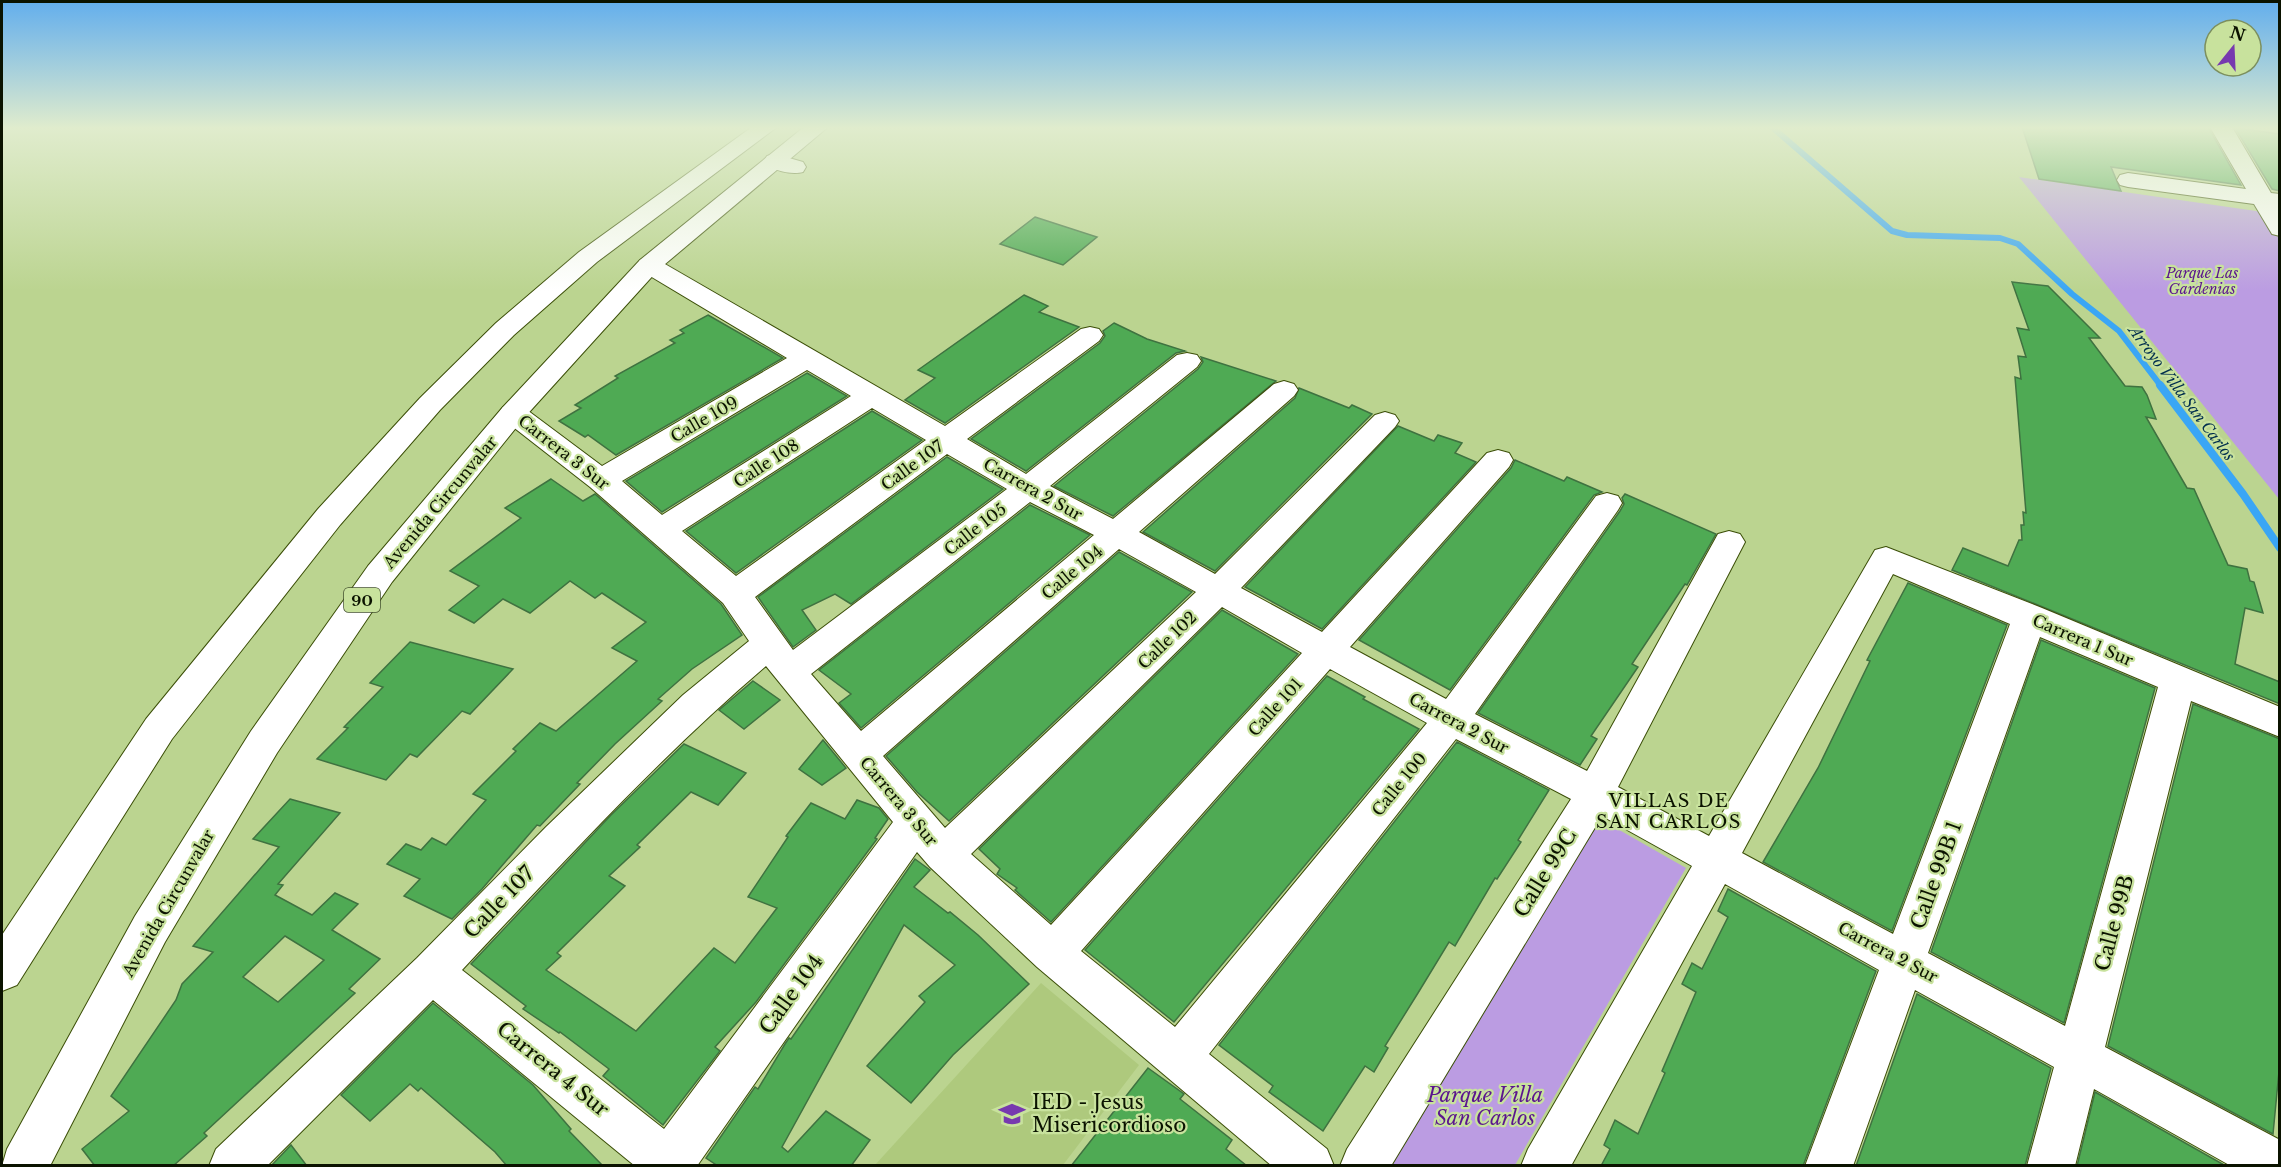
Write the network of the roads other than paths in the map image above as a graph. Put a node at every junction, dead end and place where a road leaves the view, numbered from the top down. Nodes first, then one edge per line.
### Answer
1 (691, 181) edge
2 (761, 181) edge
3 (2138, 181) edge
4 (2258, 181) edge
5 (2270, 200) edge
6 (2280, 229) edge
7 (648, 265) junction
8 (1089, 335) dead end
9 (807, 358) junction
10 (1187, 361) dead end
11 (1284, 390) dead end
12 (871, 396) junction
13 (513, 413) junction
14 (1386, 422) dead end
15 (947, 440) junction
16 (1498, 460) dead end
17 (601, 480) junction
18 (1028, 488) junction
19 (1607, 503) dead end
20 (661, 530) junction
21 (1117, 534) junction
22 (1730, 542) dead end
23 (1219, 590) junction
24 (735, 594) junction
25 (2030, 617) junction
26 (1326, 650) junction
27 (779, 658) junction
28 (2178, 681) junction
29 (1450, 719) junction
30 (2280, 723) edge
31 (859, 754) junction
32 (1595, 793) junction
33 (915, 823) junction
34 (944, 855) junction
35 (1716, 859) junction
36 (1052, 952) junction
37 (1905, 962) junction
38 (2, 971) edge
39 (432, 972) junction
40 (2079, 1055) junction
41 (1179, 1057) junction
42 (670, 1164) edge
43 (24, 1166) edge
44 (233, 1166) edge
45 (1310, 1166) edge
46 (1364, 1166) edge
47 (1545, 1166) edge
48 (1829, 1166) edge
49 (2051, 1166) edge
50 (2279, 1166) edge

1 - 38 main road
2 - 7 main road, Avenida Circunvalar / 90
3 - 5 main road
4 - 5 main road
5 - 6 main road
7 - 9 main road, Carrera 2 Sur
7 - 13 main road, Avenida Circunvalar / 90
8 - 15 main road, Calle 107
9 - 12 main road, Carrera 2 Sur
9 - 17 main road, Calle 109
10 - 18 main road, Calle 105
11 - 21 main road, Calle 104
12 - 15 main road, Carrera 2 Sur
12 - 20 main road, Calle 108
13 - 17 main road, Carrera 3 Sur
13 - 43 main road, Avenida Circunvalar / 90
14 - 23 main road, Calle 102
15 - 18 main road, Carrera 2 Sur
15 - 24 main road, Calle 107
16 - 26 main road, Calle 101
17 - 20 main road, Carrera 3 Sur
18 - 21 main road, Carrera 2 Sur
18 - 27 main road, Calle 105
19 - 29 main road, Calle 100
20 - 24 main road, Carrera 3 Sur
21 - 23 main road, Carrera 2 Sur
21 - 31 main road, Calle 104
22 - 32 main road, Calle 99C
23 - 26 main road, Carrera 2 Sur
23 - 34 main road, Calle 102
24 - 27 main road, Carrera 3 Sur
25 - 28 main road, Carrera 1 Sur
25 - 35 main road, Carrera 1 Sur
25 - 37 main road, Calle 99B 1
26 - 29 main road, Carrera 2 Sur
26 - 36 main road, Calle 101
27 - 31 main road, Carrera 3 Sur
27 - 39 main road, Calle 107
28 - 30 main road, Carrera 1 Sur
28 - 40 main road, Calle 99B
29 - 32 main road, Carrera 2 Sur
29 - 41 main road, Calle 100
31 - 33 main road, Carrera 3 Sur
32 - 35 main road, Carrera 2 Sur
32 - 46 main road, Calle 99C
33 - 34 main road, Carrera 3 Sur
33 - 42 main road, Calle 104
34 - 36 main road, Carrera 3 Sur
35 - 37 main road, Carrera 2 Sur
35 - 47 main road
36 - 41 main road, Carrera 3 Sur
37 - 40 main road, Carrera 2 Sur
37 - 48 main road, Calle 99B 1
39 - 42 main road, Carrera 4 Sur
39 - 44 main road, Calle 107
40 - 49 main road, Calle 99B
40 - 50 main road, Carrera 2 Sur
41 - 45 main road, Carrera 3 Sur

